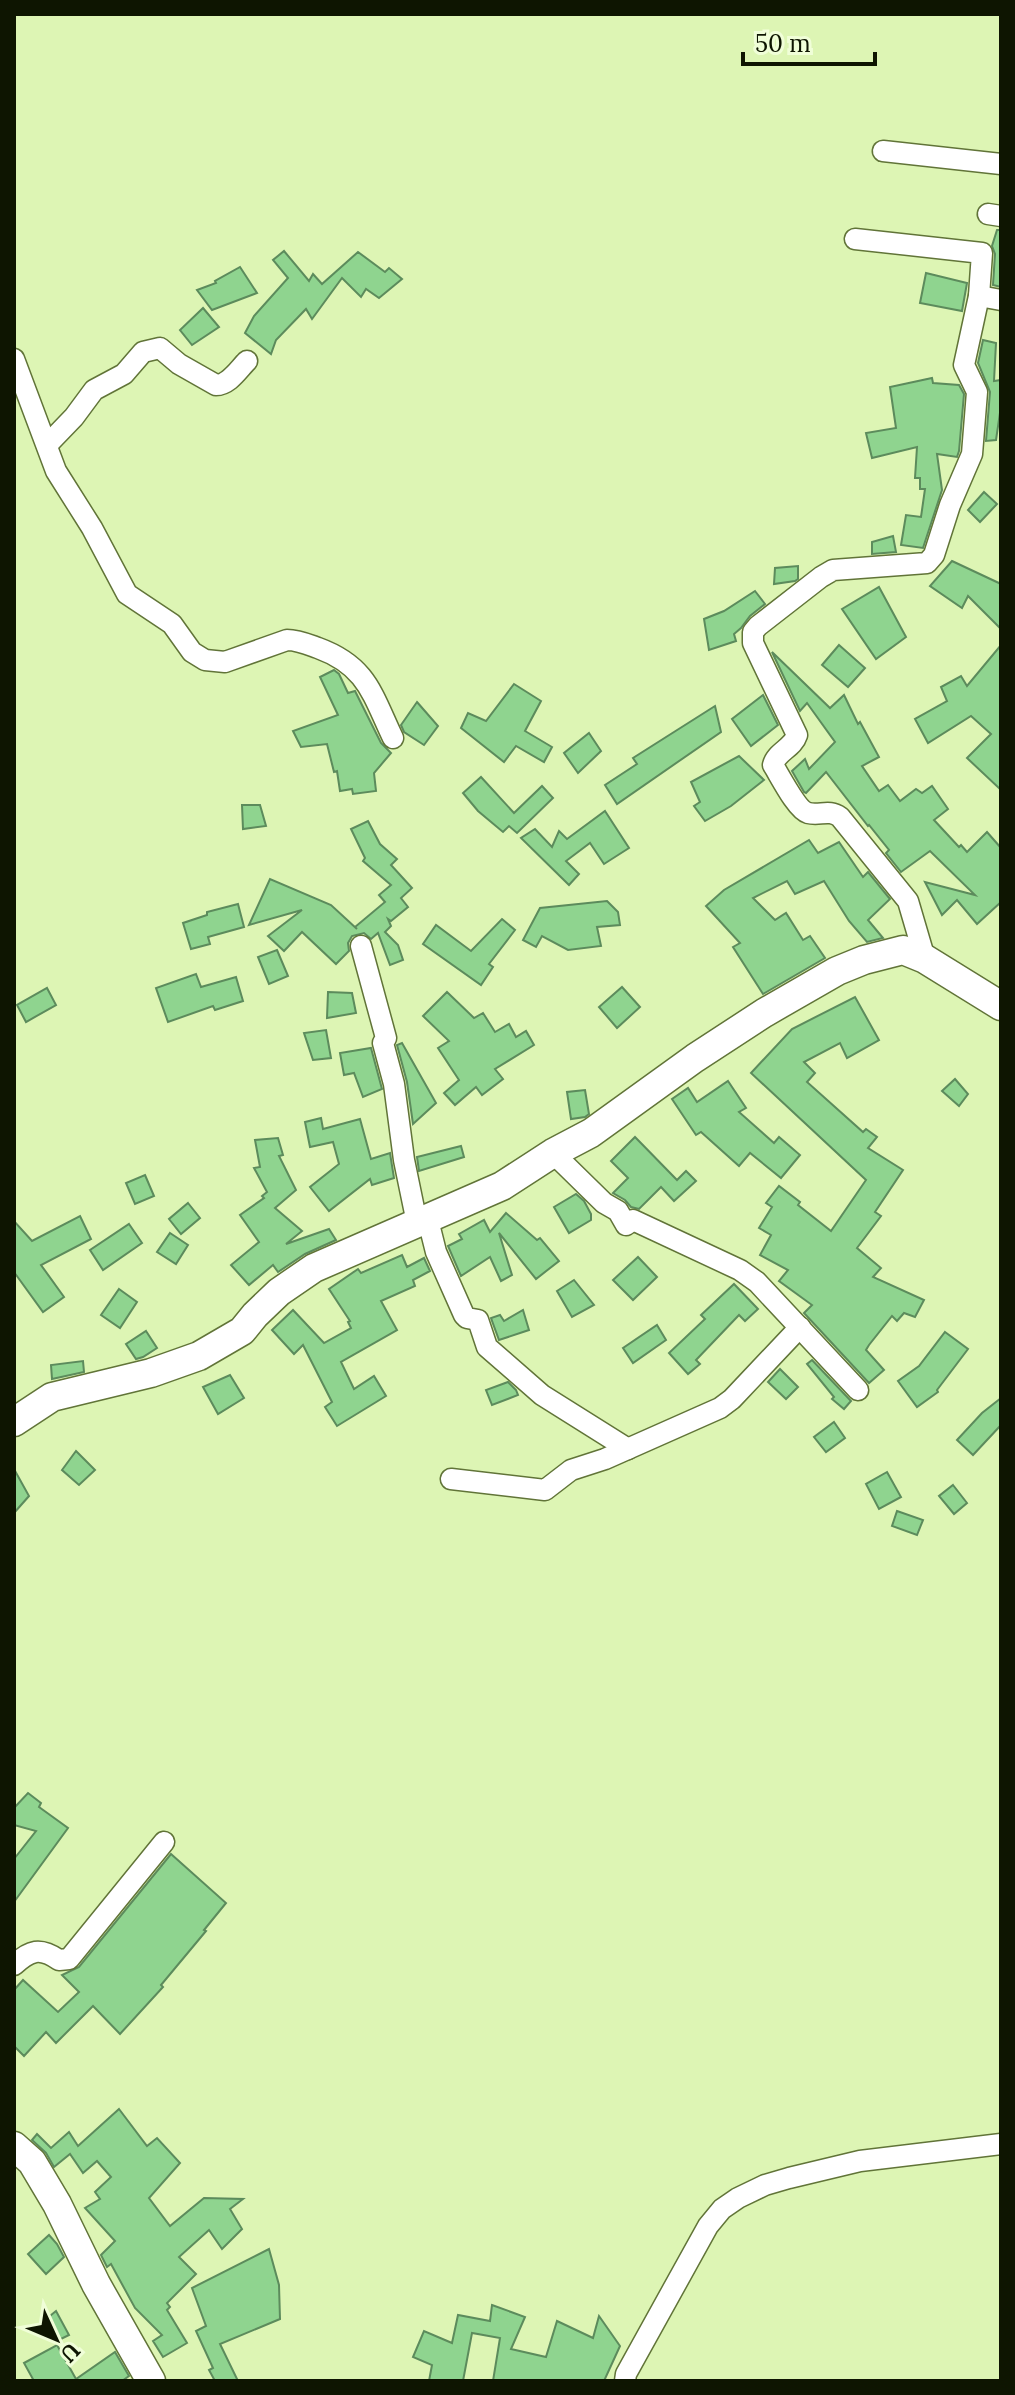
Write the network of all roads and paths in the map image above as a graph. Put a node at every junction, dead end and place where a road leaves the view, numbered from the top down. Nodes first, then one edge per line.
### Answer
1 (883, 151) dead end
2 (1001, 164) edge
3 (855, 239) dead end
4 (979, 296) junction
5 (1001, 300) edge
6 (14, 359) edge
7 (247, 361) dead end
8 (47, 445) junction
9 (393, 738) dead end
10 (361, 946) dead end
11 (925, 959) junction
12 (1001, 1006) edge
13 (553, 1153) junction
14 (422, 1222) junction
15 (800, 1327) junction
16 (858, 1390) dead end
17 (14, 1422) edge
18 (628, 1449) junction
19 (451, 1479) dead end
20 (164, 1842) dead end
21 (14, 1965) edge
22 (1001, 2144) edge
23 (14, 2146) edge
24 (151, 2381) edge
25 (625, 2381) edge

1 - 2 street
3 - 4 street
4 - 5 street
4 - 11 street
6 - 8 street
7 - 8 street
8 - 9 street
10 - 14 street
11 - 12 street
11 - 13 street
13 - 14 street
13 - 15 street
14 - 17 street
14 - 18 street
15 - 16 street
15 - 18 street
18 - 19 street
20 - 21 street
22 - 25 street
23 - 24 street

